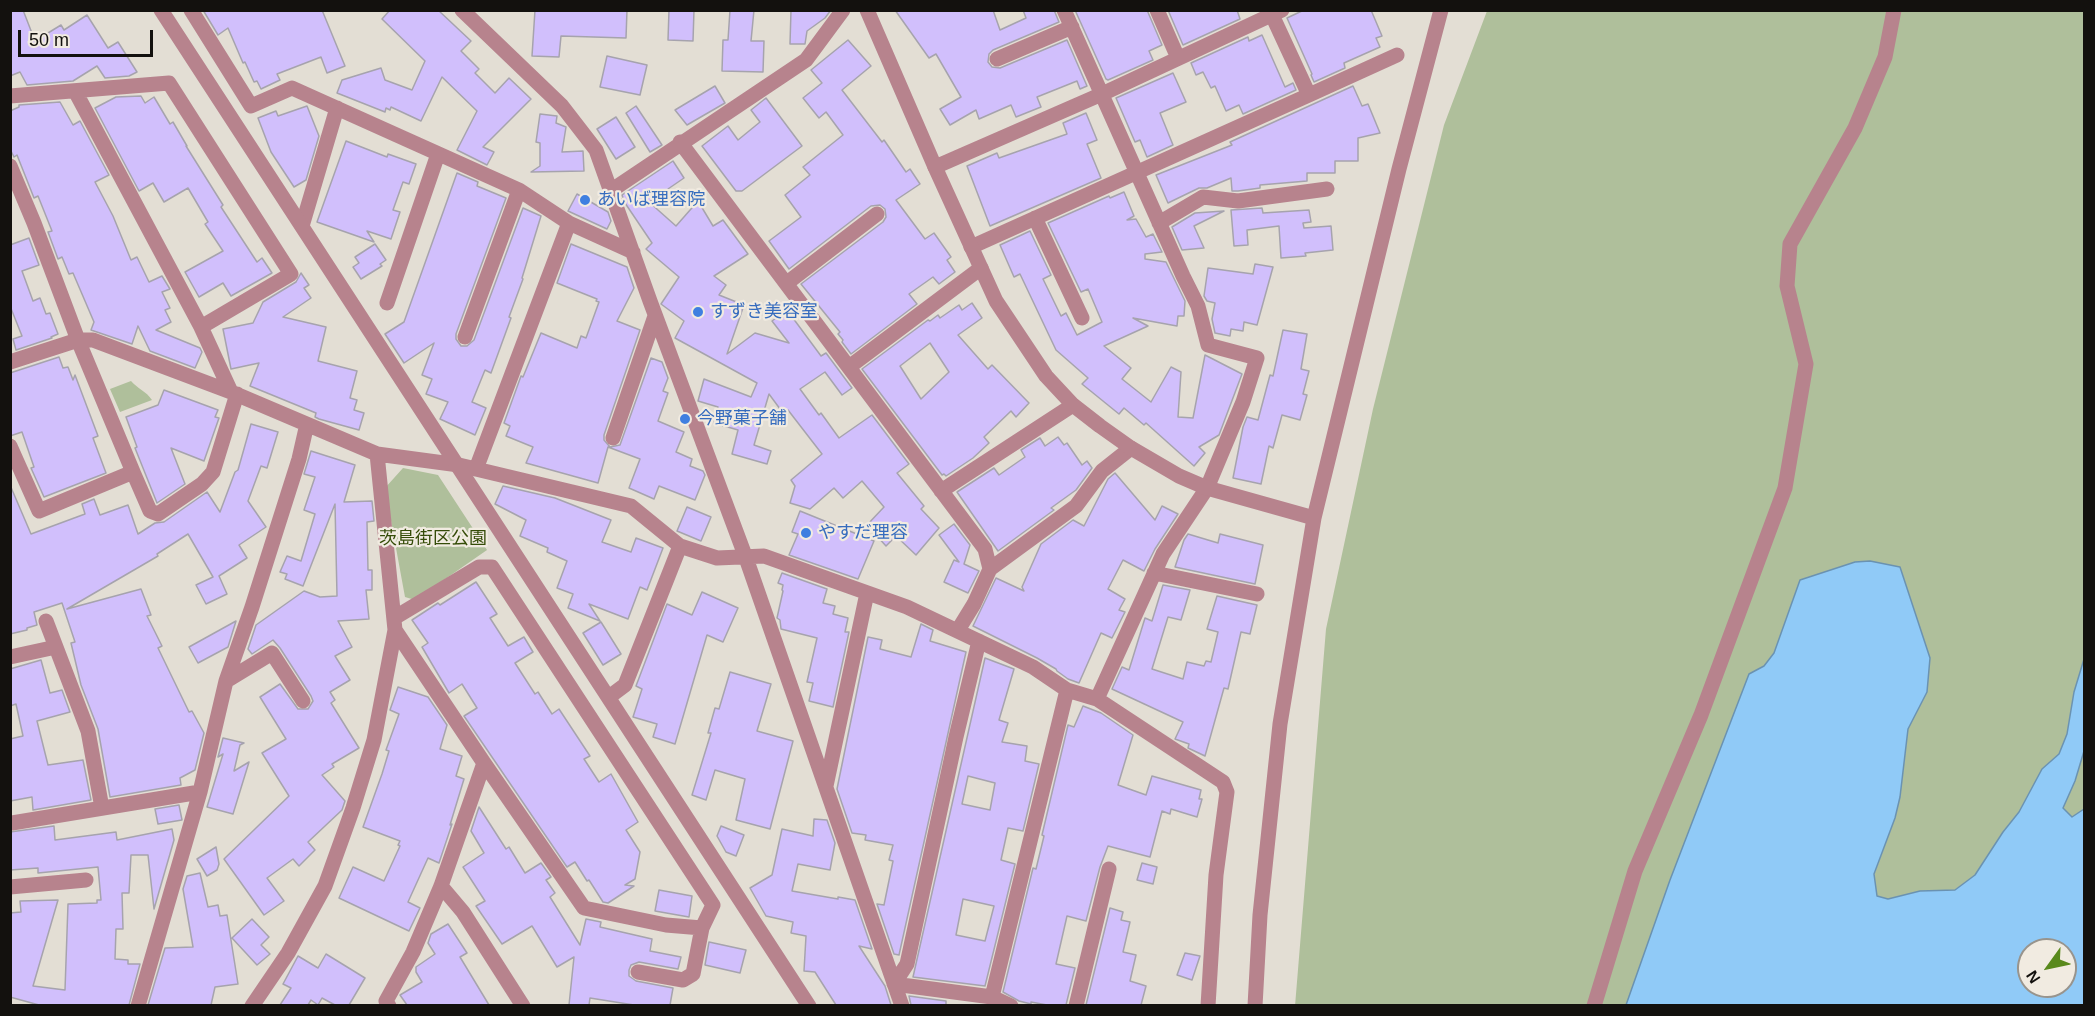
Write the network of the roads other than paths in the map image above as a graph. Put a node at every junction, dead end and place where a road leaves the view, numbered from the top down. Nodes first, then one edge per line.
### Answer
1 (161, 10) edge
2 (191, 10) edge
3 (462, 10) edge
4 (843, 10) edge
5 (867, 10) edge
6 (1064, 10) edge
7 (1157, 10) edge
8 (1441, 10) edge
9 (1894, 10) edge
10 (1267, 14) edge
11 (1072, 27) junction
12 (1397, 55) dead end
13 (1178, 58) junction
14 (997, 59) dead end
15 (75, 91) junction
16 (1102, 93) junction
17 (1309, 95) junction
18 (10, 96) edge
19 (337, 108) junction
20 (680, 142) junction
21 (438, 154) junction
22 (10, 166) edge
23 (935, 167) junction
24 (1138, 172) junction
25 (1327, 189) dead end
26 (519, 190) junction
27 (612, 190) junction
28 (877, 214) dead end
29 (1035, 218) junction
30 (569, 223) junction
31 (1159, 223) junction
32 (302, 226) junction
33 (971, 247) junction
34 (633, 252) junction
35 (981, 268) junction
36 (787, 284) junction
37 (387, 303) dead end
38 (655, 316) junction
39 (1082, 318) dead end
40 (201, 327) junction
41 (465, 337) dead end
42 (78, 340) junction
43 (10, 362) edge
44 (849, 366) junction
45 (234, 393) junction
46 (1073, 405) junction
47 (307, 424) junction
48 (613, 438) dead end
49 (10, 446) edge
50 (1131, 448) junction
51 (377, 454) junction
52 (459, 465) junction
53 (476, 469) junction
54 (134, 471) junction
55 (1207, 488) junction
56 (941, 491) junction
57 (1314, 518) junction
58 (680, 546) junction
59 (746, 558) junction
60 (990, 569) junction
61 (1154, 573) junction
62 (867, 593) junction
63 (1257, 594) dead end
64 (46, 621) dead end
65 (395, 624) junction
66 (957, 630) junction
67 (979, 641) junction
68 (56, 648) junction
69 (10, 657) edge
70 (226, 681) junction
71 (1067, 690) junction
72 (609, 697) junction
73 (1097, 699) junction
74 (303, 701) dead end
75 (484, 763) junction
76 (826, 787) junction
77 (200, 792) junction
78 (102, 808) junction
79 (12, 823) edge
80 (1109, 869) dead end
81 (86, 880) dead end
82 (441, 886) junction
83 (10, 887) edge
84 (702, 928) junction
85 (638, 972) dead end
86 (894, 984) junction
87 (992, 997) junction
88 (386, 1004) edge
89 (138, 1005) edge
90 (252, 1005) edge
91 (523, 1005) edge
92 (809, 1005) edge
93 (902, 1005) edge
94 (1011, 1005) edge
95 (1076, 1005) edge
96 (1208, 1005) edge
97 (1255, 1005) edge
98 (1594, 1005) edge

1 - 32 street
2 - 19 street
3 - 27 street
4 - 20 street
5 - 23 street
6 - 11 street
7 - 13 street
8 - 57 street
9 - 98 street
10 - 13 street
10 - 17 street
11 - 14 street
11 - 16 street
12 - 17 street
13 - 16 street
15 - 18 street
15 - 40 street
15 - 40 street
16 - 23 street
16 - 24 street
17 - 24 street
19 - 21 street
19 - 32 street
20 - 27 street
20 - 36 street
21 - 26 street
21 - 37 street
22 - 42 street
23 - 33 street
24 - 29 street
24 - 31 street
25 - 31 street
26 - 30 street
26 - 41 street
27 - 34 street
28 - 36 street
29 - 33 street
29 - 39 street
30 - 34 street
30 - 53 street
31 - 55 street
32 - 52 street
33 - 35 street
34 - 38 street
35 - 44 street
35 - 46 street
36 - 44 street
38 - 48 street
38 - 59 street
40 - 45 street
42 - 43 street
42 - 45 street
42 - 54 street
44 - 56 street
45 - 47 street
45 - 54 street
46 - 50 street
46 - 56 street
47 - 51 street
47 - 70 street
49 - 54 street
50 - 55 street
50 - 60 street
51 - 52 street
51 - 65 street
52 - 53 street
52 - 72 street
53 - 58 street
55 - 57 street
55 - 61 street
56 - 60 street
57 - 97 street
58 - 59 street
58 - 72 street
59 - 62 street
59 - 76 street
60 - 66 street
61 - 63 street
61 - 73 street
62 - 66 street
62 - 76 street
64 - 68 street
65 - 75 street
65 - 84 street
65 - 90 street
66 - 67 street
67 - 71 street
67 - 86 street
68 - 69 street
68 - 78 street
70 - 74 street
70 - 77 street
71 - 73 street
71 - 87 street
72 - 92 street
73 - 96 street
75 - 82 street
75 - 84 street
76 - 86 street
77 - 78 street
77 - 89 street
78 - 79 street
80 - 95 street
81 - 83 street
82 - 88 street
82 - 91 street
84 - 85 street
86 - 87 street
86 - 93 street
87 - 94 street

